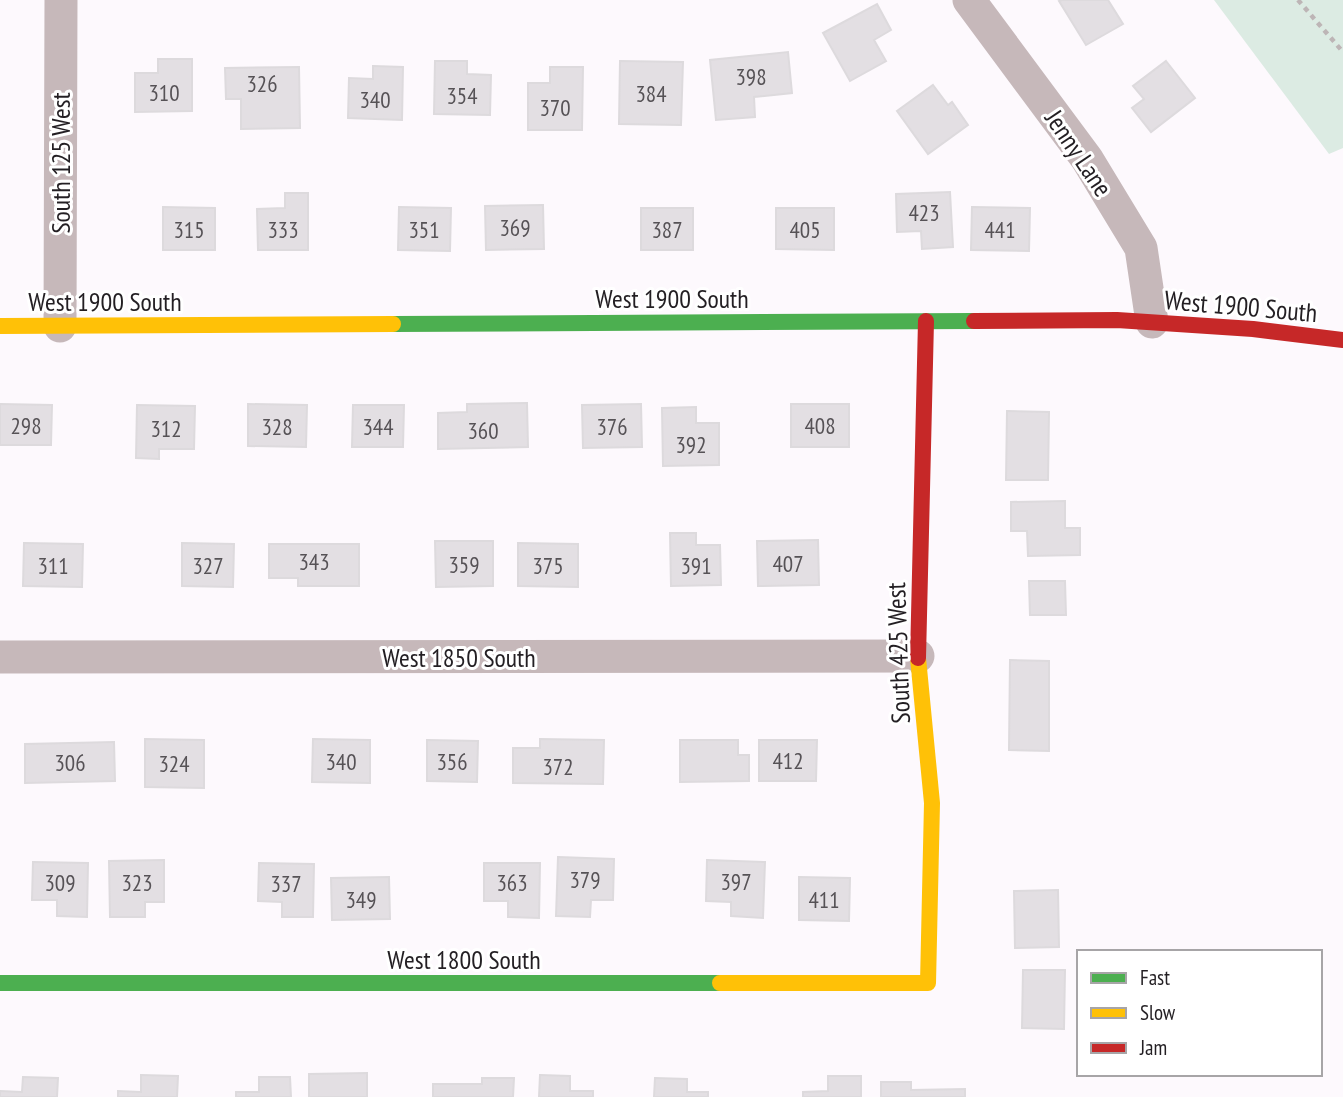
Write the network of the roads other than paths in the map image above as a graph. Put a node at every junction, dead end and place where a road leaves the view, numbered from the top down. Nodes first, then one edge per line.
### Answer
1 (61, 0) edge
2 (969, 0) edge
3 (926, 321) junction
4 (1152, 323) junction
5 (0, 326) edge
6 (60, 326) junction
7 (1343, 340) edge
8 (918, 656) junction
9 (0, 657) edge
10 (0, 984) edge
11 (928, 984) joint

1 - 6 street, South 125 West
2 - 4 street, Jenny Lane
3 - 4 street, West 1900 South
3 - 6 street, West 1900 South
3 - 8 street, South 425 West
4 - 7 street, West 1900 South
5 - 6 street, West 1900 South
8 - 9 street, West 1850 South
8 - 11 street, South 425 West
10 - 11 street, West 1800 South

